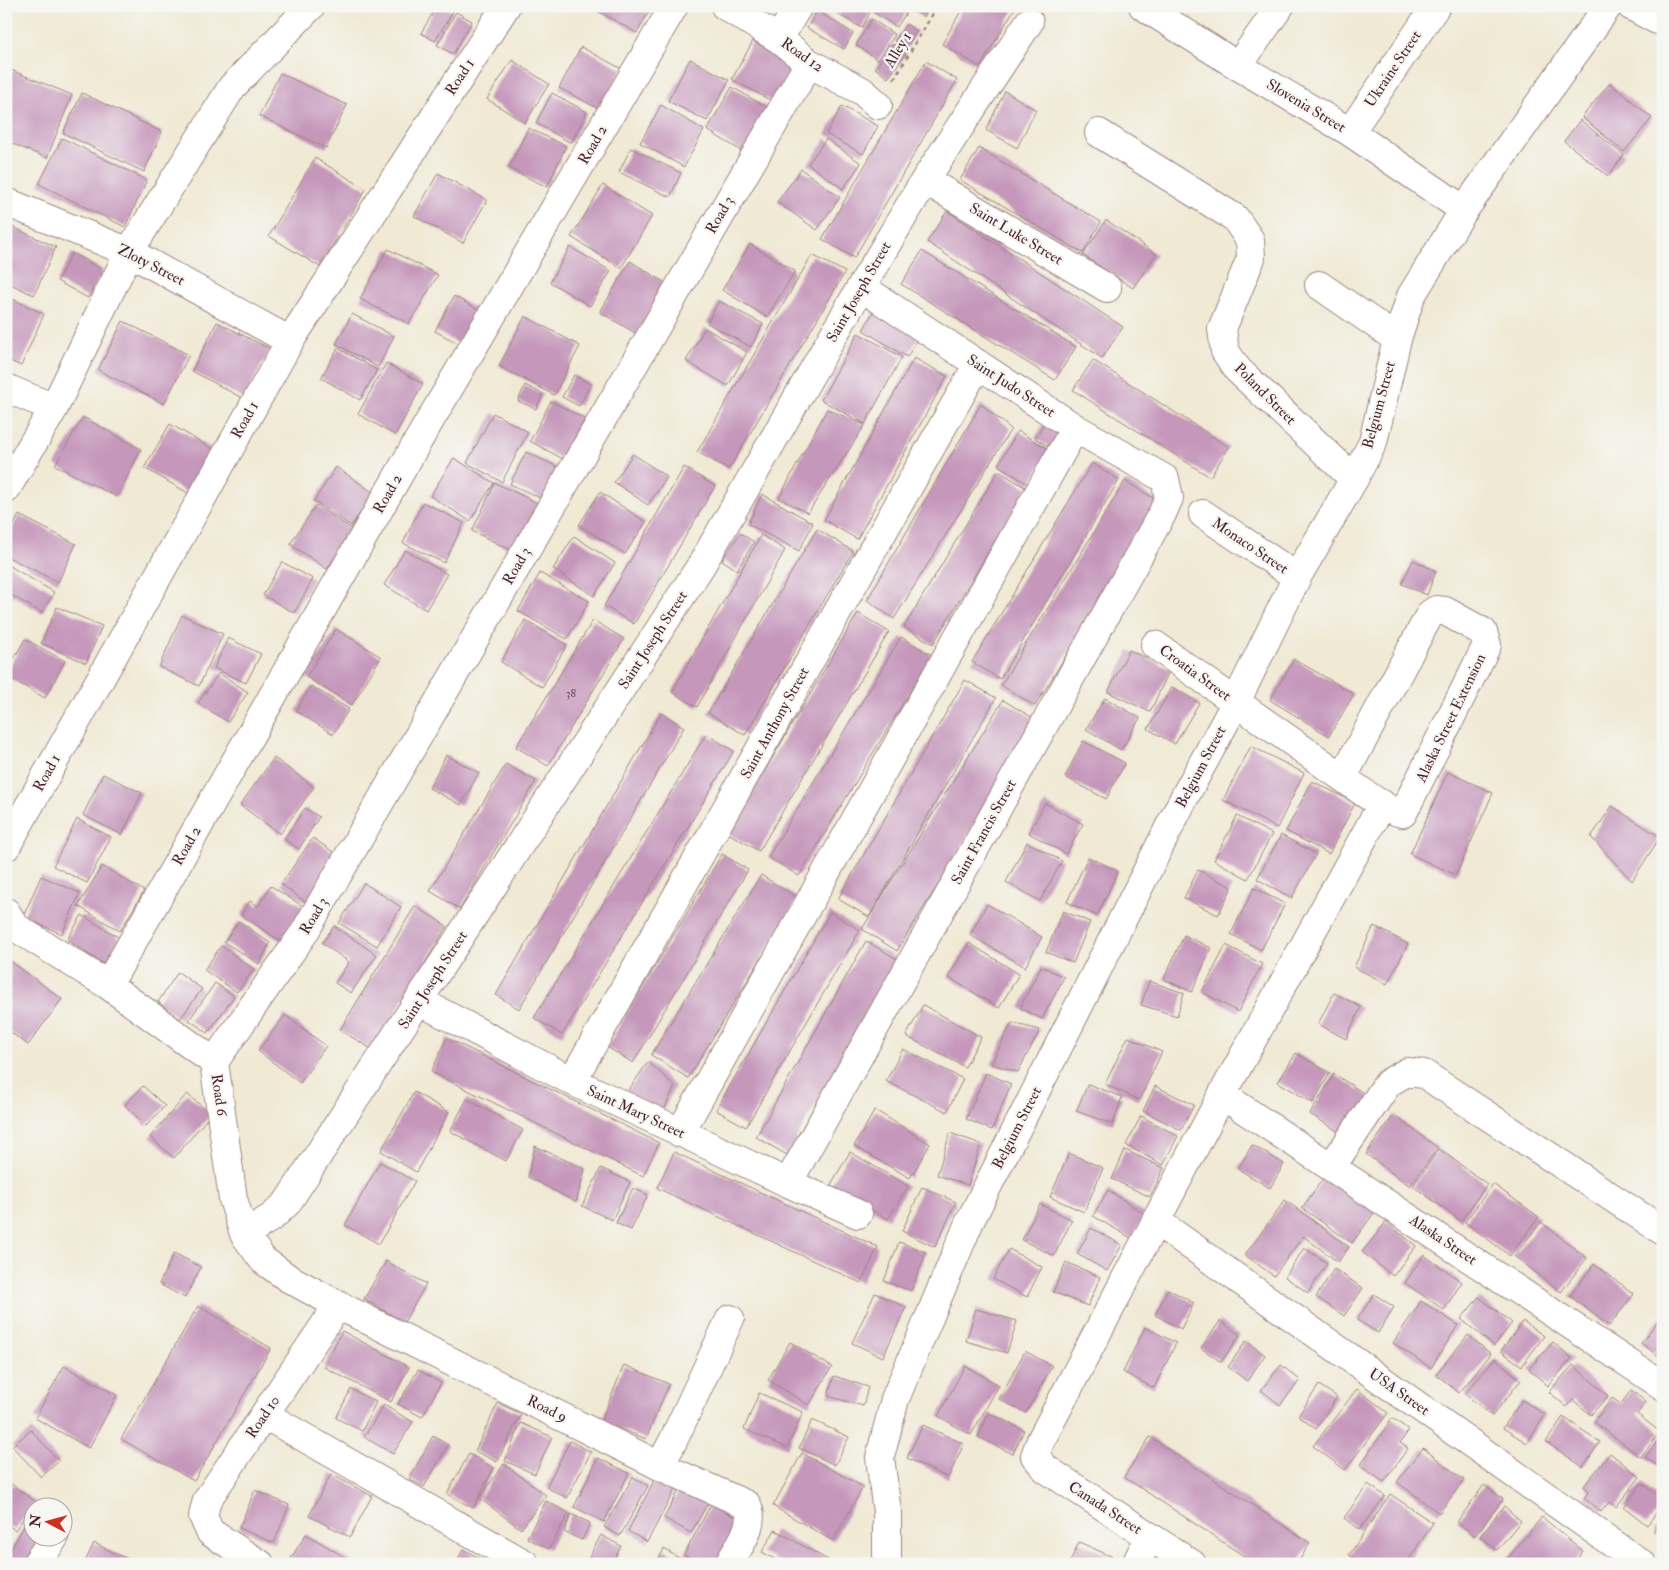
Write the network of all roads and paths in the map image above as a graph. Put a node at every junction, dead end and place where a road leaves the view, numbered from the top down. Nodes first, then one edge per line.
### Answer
1 (311, 6) edge
2 (506, 6) edge
3 (674, 6) edge
4 (725, 6) edge
5 (798, 6) edge
6 (937, 6) edge
7 (1143, 6) edge
8 (1280, 6) edge
9 (1436, 6) edge
10 (1608, 6) edge
11 (1631, 6) edge
12 (1657, 20) dead end
13 (1029, 22) dead end
14 (779, 38) junction
15 (809, 63) junction
16 (1238, 66) junction
17 (878, 104) joint
18 (1350, 132) junction
19 (1099, 133) dead end
20 (925, 180) junction
21 (6, 202) edge
22 (1464, 210) junction
23 (129, 252) junction
24 (1319, 285) dead end
25 (861, 288) junction
26 (1108, 288) dead end
27 (1397, 339) junction
28 (290, 341) junction
29 (978, 364) junction
30 (6, 388) edge
31 (54, 408) junction
32 (1075, 428) junction
33 (1354, 478) junction
34 (1165, 479) joint
35 (6, 489) edge
36 (1203, 514) dead end
37 (1297, 577) junction
38 (1155, 644) dead end
39 (1236, 702) junction
40 (1343, 778) junction
41 (1382, 804) junction
42 (6, 847) edge
43 (6, 912) edge
44 (108, 985) junction
45 (419, 1001) junction
46 (214, 1062) junction
47 (572, 1082) junction
48 (1222, 1095) junction
49 (680, 1133) junction
50 (1332, 1166) junction
51 (788, 1183) junction
52 (858, 1214) dead end
53 (1156, 1221) junction
54 (1663, 1231) edge
55 (244, 1234) junction
56 (338, 1305) junction
57 (730, 1319) dead end
58 (1663, 1386) edge
59 (265, 1415) junction
60 (660, 1466) junction
61 (1150, 1537) junction
62 (47, 1548) edge
63 (889, 1563) edge
64 (36, 1564) edge
65 (260, 1564) edge
66 (525, 1564) edge
67 (729, 1564) edge
68 (1136, 1564) edge
69 (1192, 1564) edge
70 (1642, 1564) edge

1 - 23 street
2 - 28 street, Road 1
3 - 44 street, Road 2
4 - 14 street, Road 12
5 - 14 street
6 - 17 path, Alley 1
7 - 16 street, Slovenia Street
8 - 16 street
9 - 18 street, Ukraine Street
10 - 22 street, Belgium Street
11 - 12 street
13 - 20 street, Saint Joseph Street
14 - 15 street, Road 12
15 - 17 street, Road 12
15 - 46 street, Road 3
16 - 18 street, Slovenia Street
18 - 22 street, Slovenia Street
19 - 33 street, Poland Street
20 - 25 street, Saint Joseph Street
20 - 26 street, Saint Luke Street
21 - 23 street, Zloty Street
22 - 27 street, Belgium Street
23 - 28 street, Zloty Street
23 - 31 street
24 - 27 street
25 - 29 street, Saint Judo Street
25 - 45 street, Saint Joseph Street
27 - 33 street, Belgium Street
28 - 42 street, Road 1
29 - 32 street, Saint Judo Street
29 - 47 street, Saint Anthony Street
30 - 31 street
31 - 35 street
32 - 34 street, Saint Judo Street
32 - 49 street
33 - 37 street, Belgium Street
34 - 51 street, Saint Francis Street
36 - 37 street, Monaco Street
37 - 39 street, Belgium Street
38 - 39 street, Croatia Street
39 - 40 street, Croatia Street
39 - 63 street, Belgium Street
40 - 41 street, Croatia Street
40 - 41 street, Alaska Street Extension
41 - 48 street
43 - 44 street, Road 6
44 - 46 street, Road 6
45 - 47 street, Saint Mary Street
45 - 55 street, Saint Joseph Street
46 - 55 street, Road 6
47 - 49 street, Saint Mary Street
48 - 50 street, Alaska Street
48 - 53 street
49 - 51 street, Saint Mary Street
50 - 54 street
50 - 58 street, Alaska Street
51 - 52 street, Saint Mary Street
53 - 61 street, Canada Street
53 - 70 street, USA Street
55 - 56 street, Road 6
56 - 59 street, Road 10
56 - 60 street, Road 9
57 - 60 street
59 - 65 street, Road 10
59 - 66 street
60 - 67 street, Road 9
61 - 68 street
61 - 69 street, Canada Street
62 - 64 street

